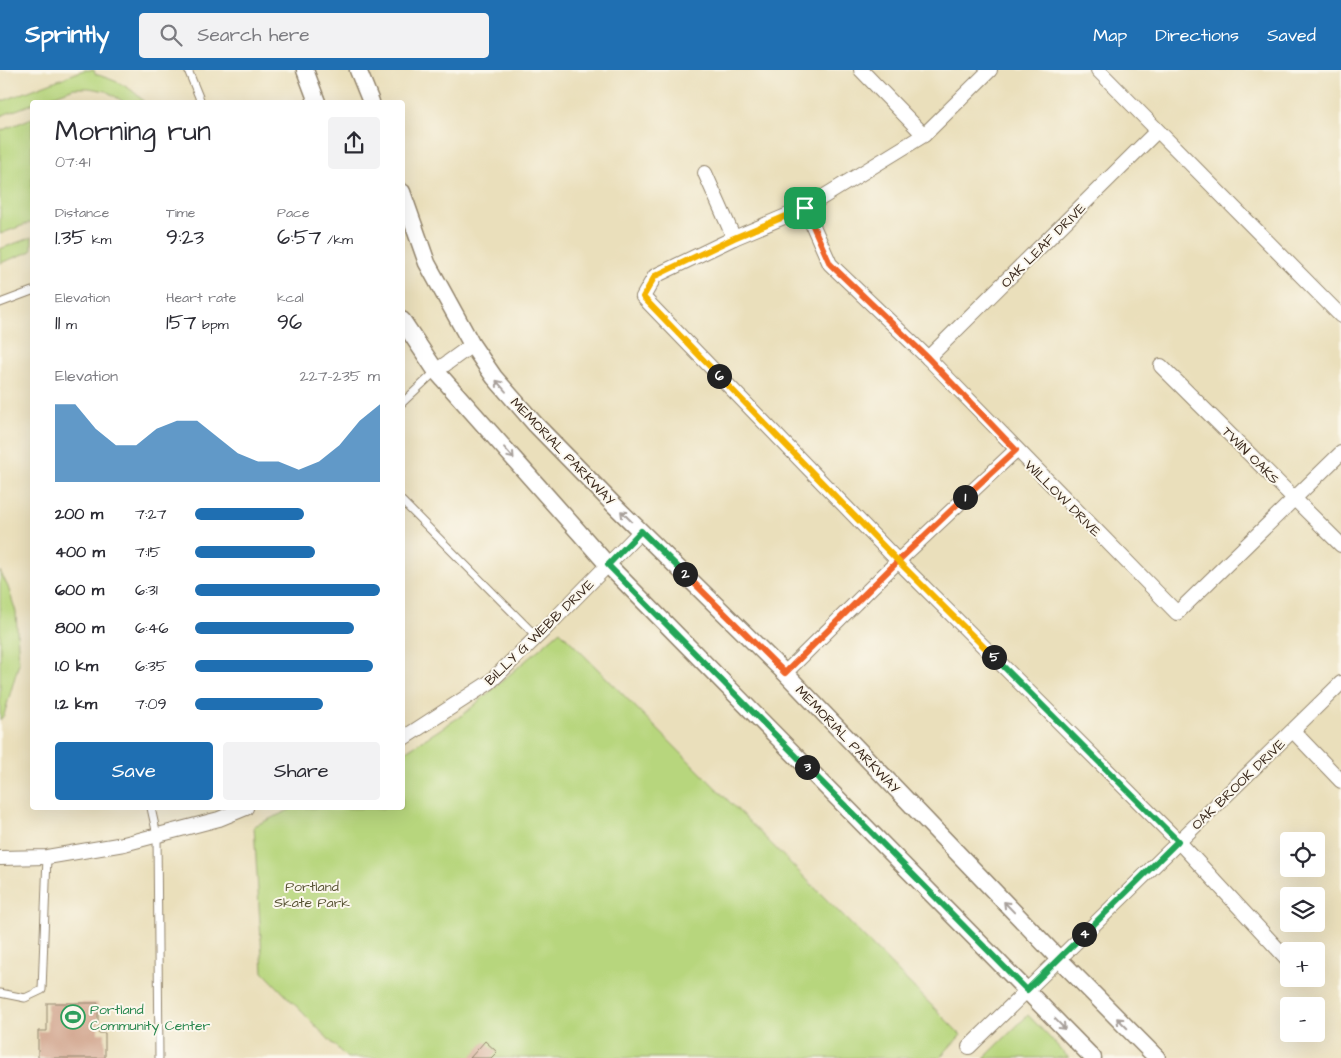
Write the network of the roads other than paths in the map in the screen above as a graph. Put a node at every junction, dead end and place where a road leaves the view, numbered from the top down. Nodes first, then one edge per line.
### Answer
1 (188, 70) edge
2 (305, 70) edge
3 (358, 70) edge
4 (861, 70) edge
5 (990, 70) edge
6 (1098, 70) edge
7 (200, 100) edge
8 (316, 100) edge
9 (370, 100) edge
10 (1157, 131) junction
11 (924, 135) junction
12 (705, 173) dead end
13 (405, 201) edge
14 (805, 208) junction
15 (734, 238) junction
16 (30, 292) edge
17 (0, 303) edge
18 (1341, 316) edge
19 (405, 324) edge
20 (472, 345) junction
21 (928, 358) junction
22 (1161, 366) dead end
23 (436, 371) junction
24 (405, 399) edge
25 (1016, 450) junction
26 (1341, 453) edge
27 (1294, 498) junction
28 (405, 504) edge
29 (641, 531) junction
30 (1341, 545) edge
31 (898, 561) junction
32 (608, 565) junction
33 (537, 637) junction
34 (785, 673) junction
35 (1341, 683) edge
36 (1293, 731) junction
37 (405, 737) edge
38 (1341, 780) edge
39 (151, 810) edge
40 (241, 810) edge
41 (157, 835) junction
42 (1178, 841) junction
43 (47, 857) junction
44 (0, 858) edge
45 (1280, 951) edge
46 (1059, 959) junction
47 (1027, 990) junction
48 (0, 993) edge
49 (969, 1047) dead end
50 (159, 1058) edge
51 (1093, 1058) edge
52 (1157, 1058) edge

1 - 7 lane
2 - 8 street
3 - 9 street
4 - 11 street
5 - 11 street
6 - 10 street
10 - 18 street
10 - 21 street, OAK LEAF DRIVE
11 - 14 street
12 - 15 street
13 - 20 street, MEMORIAL PARKWAY
14 - 15 street
14 - 21 street, WILLOW DRIVE
15 - 31 street
16 - 17 lane
19 - 23 street
20 - 23 street
29 -> 20 street, MEMORIAL PARKWAY
21 - 25 street, WILLOW DRIVE
22 - 27 street, TWIN OAKS
23 - 24 lane
23 -> 32 street
25 - 27 street, WILLOW DRIVE
25 - 31 street
26 - 27 street, WILLOW DRIVE
27 - 30 street, TWIN OAKS
28 - 33 lane
29 - 32 street, BILLY G WEBB DRIVE
29 - 34 street, MEMORIAL PARKWAY
31 - 34 street
31 - 42 street
32 - 33 street, BILLY G WEBB DRIVE
32 - 47 street
33 - 37 street, BILLY G WEBB DRIVE
46 -> 34 street, MEMORIAL PARKWAY
35 - 36 street, OAK BROOK DRIVE
36 - 38 street
36 - 42 street, OAK BROOK DRIVE
39 - 41 lane
40 - 41 street
41 - 43 street
41 - 50 lane
42 - 45 street
42 - 46 street, OAK BROOK DRIVE
43 - 44 street
43 - 48 lane
46 - 47 street, OAK BROOK DRIVE
52 -> 46 street, MEMORIAL PARKWAY
47 - 49 street, OAK BROOK DRIVE
47 -> 51 street

